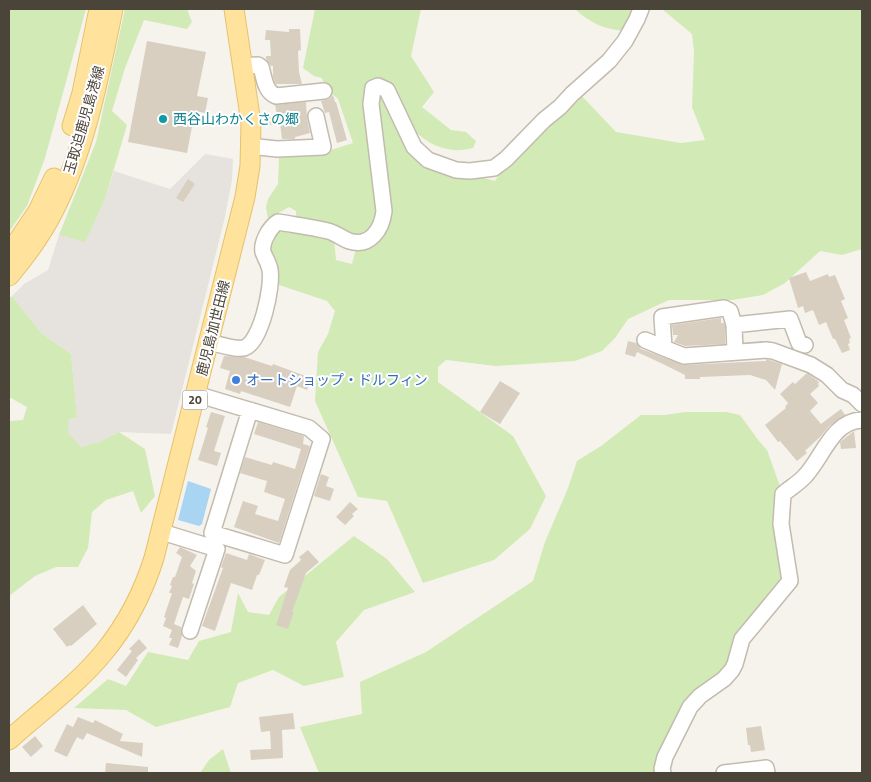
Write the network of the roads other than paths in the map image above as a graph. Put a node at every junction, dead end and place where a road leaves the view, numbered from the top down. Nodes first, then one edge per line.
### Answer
1 (99, 9) edge
2 (113, 9) edge
3 (234, 9) edge
4 (641, 9) edge
5 (243, 66) junction
6 (324, 90) dead end
7 (316, 116) dead end
8 (250, 146) junction
9 (9, 254) edge
10 (9, 276) edge
11 (734, 325) junction
12 (645, 340) dead end
13 (209, 342) junction
14 (805, 345) dead end
15 (664, 348) junction
16 (735, 352) junction
17 (196, 394) junction
18 (862, 404) edge
19 (250, 410) junction
20 (862, 420) edge
21 (162, 532) junction
22 (190, 631) dead end
23 (9, 740) edge
24 (663, 773) edge
25 (724, 773) edge
26 (767, 773) edge

1 - 9 main road, 玉取迫鹿児島港線
2 - 10 main road, 玉取迫鹿児島港線
3 - 5 main road, 鹿児島加世田線 / 20
4 - 13 street
5 - 6 street
5 - 8 main road, 鹿児島加世田線 / 20
7 - 8 street
8 - 13 main road, 鹿児島加世田線 / 20
11 - 14 street
11 - 15 street
11 - 16 street
12 - 15 street
13 - 17 main road, 鹿児島加世田線 / 20
15 - 16 street
16 - 18 street
17 - 19 street
17 - 21 main road, 鹿児島加世田線 / 20
19 - 19 street
20 - 24 street
21 - 22 street
21 - 23 main road, 鹿児島加世田線 / 20
25 - 26 street

